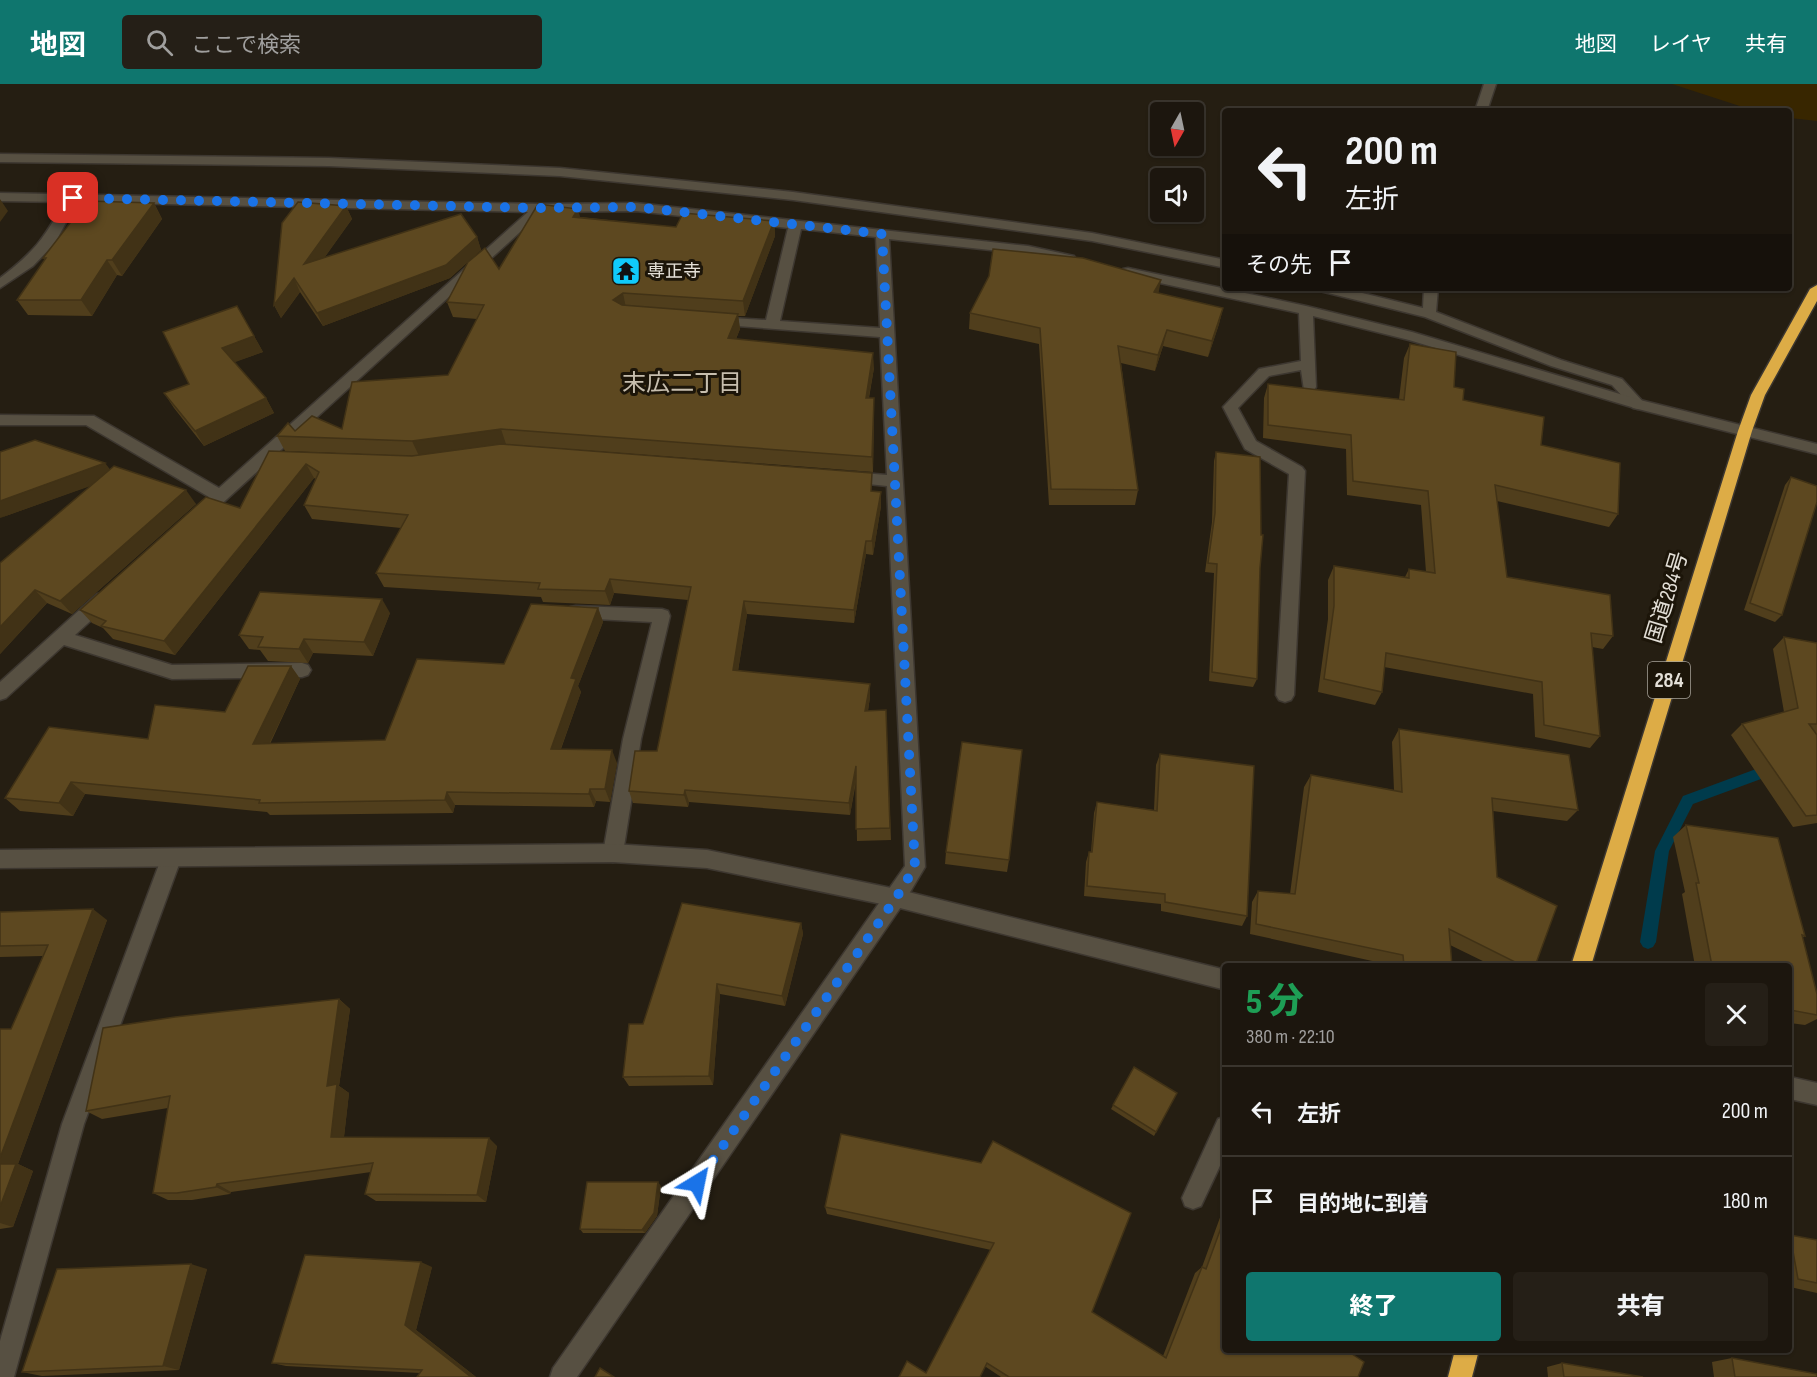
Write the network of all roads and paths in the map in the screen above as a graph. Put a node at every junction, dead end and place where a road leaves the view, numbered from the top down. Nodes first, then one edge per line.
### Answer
1 (1490, 84) edge
2 (1482, 108) edge
3 (0, 158) edge
4 (0, 197) edge
5 (73, 198) junction
6 (539, 208) junction
7 (795, 225) junction
8 (882, 234) junction
9 (1086, 263) edge
10 (1222, 263) edge
11 (1109, 268) edge
12 (0, 284) edge
13 (1817, 289) edge
14 (1337, 291) edge
15 (1431, 291) edge
16 (1306, 310) junction
17 (1429, 314) junction
18 (705, 320) edge
19 (772, 325) junction
20 (888, 333) junction
21 (1308, 364) junction
22 (1309, 387) edge
23 (1638, 404) junction
24 (0, 420) edge
25 (1745, 431) junction
26 (1817, 449) edge
27 (261, 458) junction
28 (284, 459) edge
29 (836, 476) edge
30 (895, 481) junction
31 (220, 496) junction
32 (184, 527) edge
33 (114, 590) edge
34 (556, 612) edge
35 (60, 637) junction
36 (302, 670) edge
37 (0, 693) edge
38 (1286, 695) dead end
39 (613, 854) junction
40 (0, 859) edge
41 (171, 859) junction
42 (896, 898) junction
43 (1582, 963) edge
44 (1222, 979) edge
45 (1792, 1088) edge
46 (1817, 1094) edge
47 (1222, 1136) edge
48 (1193, 1198) dead end
49 (1466, 1353) edge
50 (2, 1377) edge
51 (562, 1377) edge
52 (1460, 1377) edge

1 - 2 street
3 - 10 street
4 - 5 street
5 - 6 street
5 - 12 street
6 - 7 street
6 - 27 street
7 - 8 street
7 - 19 street
8 - 9 street
8 - 20 street
11 - 16 street
13 - 25 highway, 国道284号 / 284
14 - 17 street
15 - 17 street
16 - 21 street
16 - 23 street
17 - 23 street
18 - 19 street
19 - 20 street
20 - 30 street
21 - 22 street
21 - 38 street
23 - 25 street
24 - 31 street
25 - 26 street
25 - 43 highway, 国道284号 / 284
27 - 28 street
27 - 31 street
29 - 30 street
30 - 42 street
31 - 32 street
33 - 35 street
34 - 39 street
35 - 36 street
35 - 37 street
39 - 41 street
39 - 42 street
40 - 41 street
41 - 50 street
42 - 44 street
42 - 51 street
45 - 46 street
47 - 48 street
49 - 52 highway

